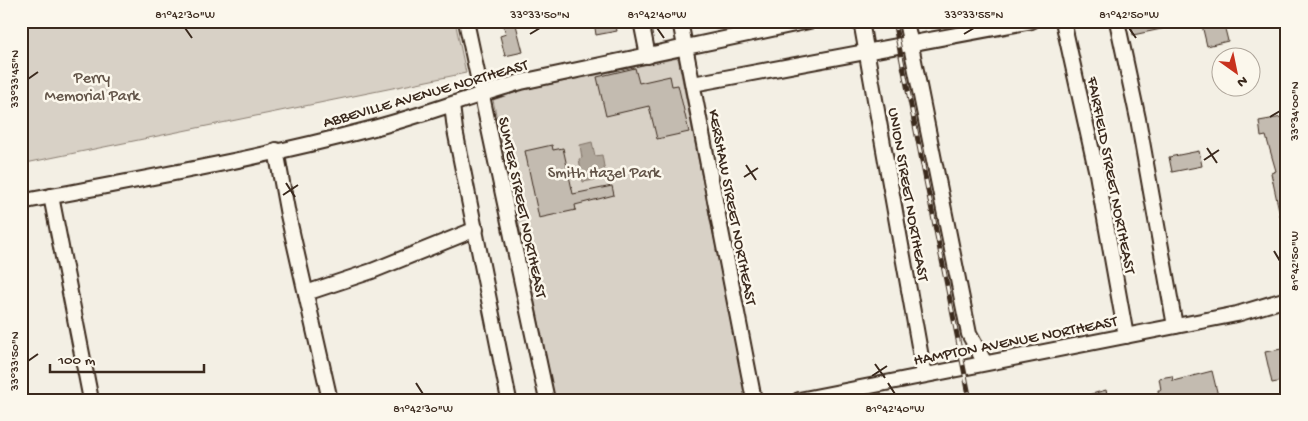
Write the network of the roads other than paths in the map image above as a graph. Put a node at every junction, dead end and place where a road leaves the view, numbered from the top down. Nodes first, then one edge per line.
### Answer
1 (466, 21) edge
2 (641, 21) edge
3 (680, 21) edge
4 (810, 21) edge
5 (862, 21) edge
6 (906, 21) edge
7 (1032, 21) edge
8 (1063, 21) edge
9 (1118, 21) edge
10 (911, 44) junction
11 (685, 48) junction
12 (867, 53) junction
13 (648, 56) junction
14 (693, 84) junction
15 (481, 93) junction
16 (452, 105) junction
17 (276, 150) junction
18 (51, 196) junction
19 (21, 202) edge
20 (476, 229) junction
21 (306, 292) junction
22 (1287, 299) edge
23 (1287, 309) edge
24 (1237, 314) junction
25 (1175, 326) junction
26 (1126, 336) junction
27 (985, 363) junction
28 (924, 374) junction
29 (91, 400) edge
30 (330, 400) edge
31 (509, 400) edge
32 (547, 400) edge
33 (754, 400) edge
34 (799, 400) edge

1 - 15 street, SUMTER STREET NORTHEAST
2 - 13 street
3 - 11 street, KERSHAW STREET NORTHEAST
4 - 11 street, ABBEVILLE AVENUE NORTHEAST
5 - 12 street, UNION STREET NORTHEAST
6 - 10 street, UNION STREET NORTHEAST
7 - 10 street
8 - 26 street, FAIRFIELD STREET NORTHEAST
9 - 25 street, FAIRFIELD STREET NORTHEAST
10 - 12 street
10 - 27 street, UNION STREET NORTHEAST
11 - 13 street, ABBEVILLE AVENUE NORTHEAST
11 - 14 street, KERSHAW STREET NORTHEAST
12 - 14 street
12 - 28 street, UNION STREET NORTHEAST
13 - 15 street, ABBEVILLE AVENUE NORTHEAST
14 - 33 street, KERSHAW STREET NORTHEAST
15 - 16 street, ABBEVILLE AVENUE NORTHEAST
15 - 32 street, SUMTER STREET NORTHEAST
16 - 17 street, ABBEVILLE AVENUE NORTHEAST
16 - 20 street
17 - 18 street, ABBEVILLE AVENUE NORTHEAST
17 - 21 street
18 - 19 street, ABBEVILLE AVENUE NORTHEAST
18 - 29 street
20 - 21 street
20 - 31 street
21 - 30 street
22 - 24 street, HAMPTON AVENUE NORTHEAST
23 - 24 street, HAMPTON AVENUE NORTHEAST
24 - 25 street, HAMPTON AVENUE NORTHEAST
25 - 26 street, HAMPTON AVENUE NORTHEAST
26 - 27 street, HAMPTON AVENUE NORTHEAST
27 - 28 street, HAMPTON AVENUE NORTHEAST
28 - 34 street, HAMPTON AVENUE NORTHEAST

